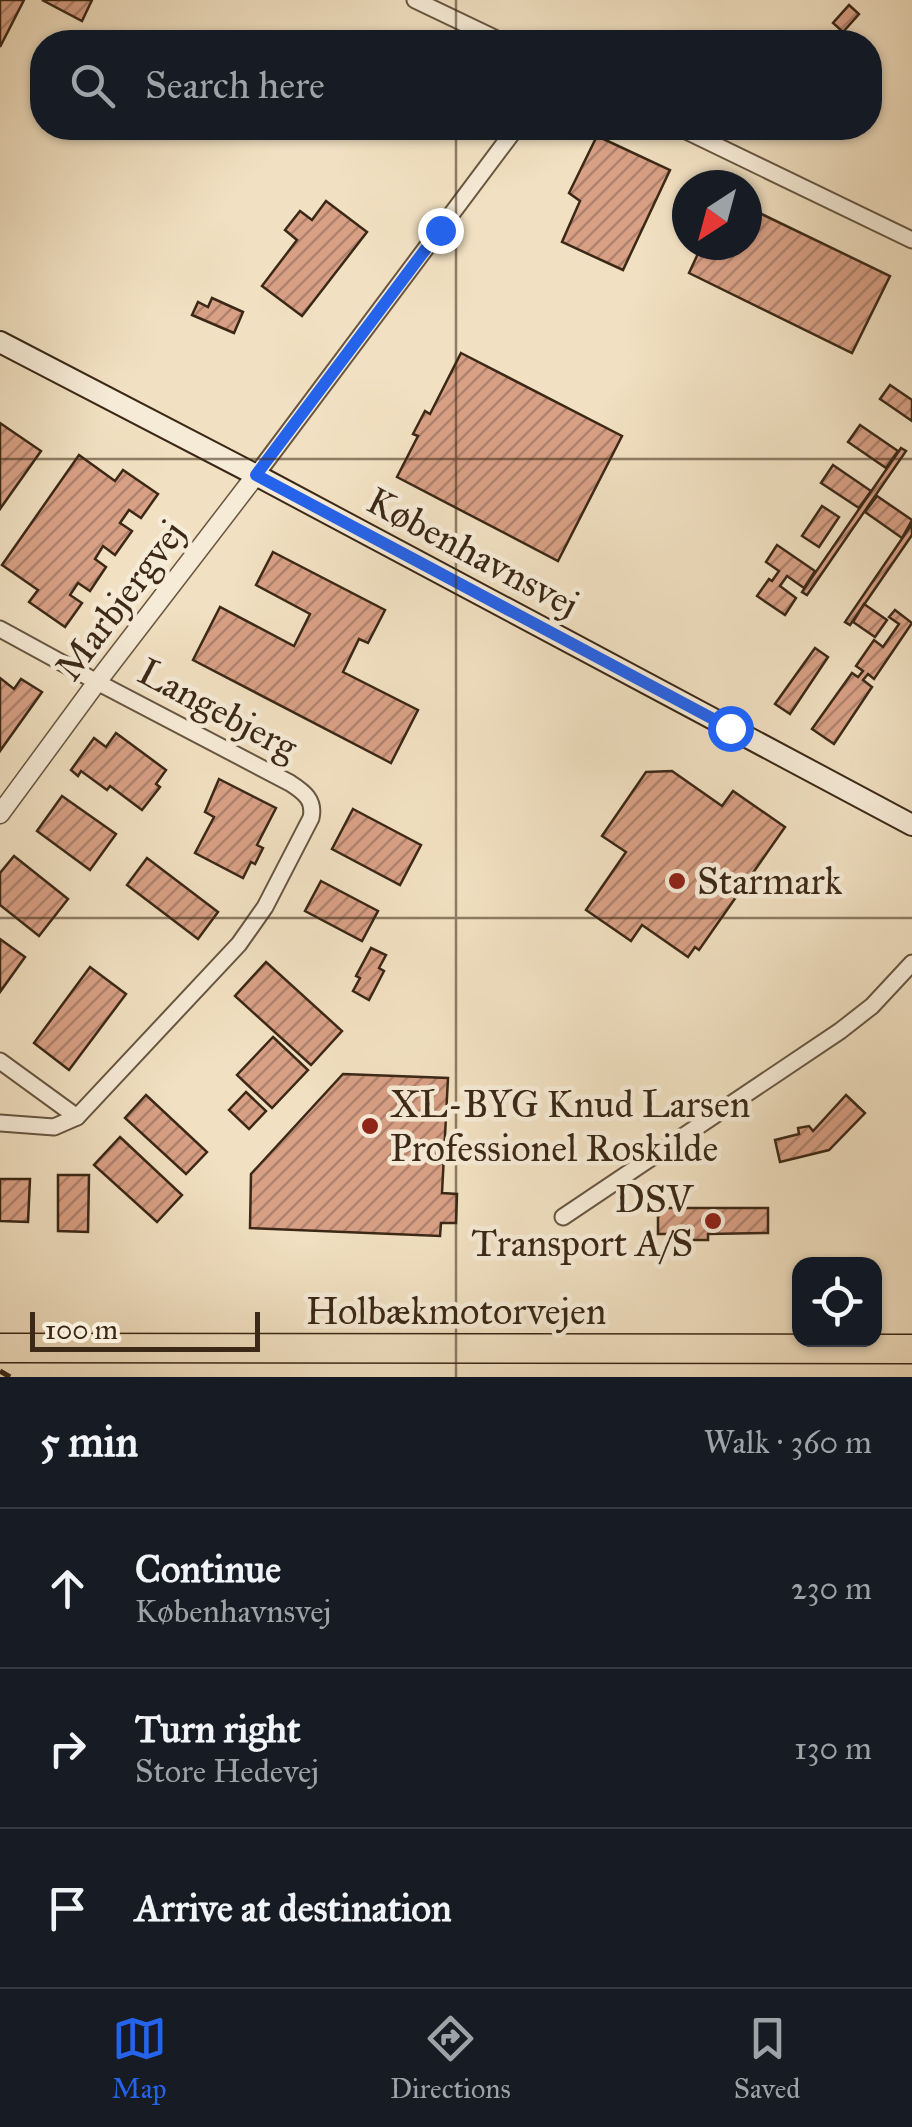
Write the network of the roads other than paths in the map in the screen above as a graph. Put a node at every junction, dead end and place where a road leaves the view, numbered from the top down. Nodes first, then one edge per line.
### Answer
1 (415, 0) edge
2 (478, 30) edge
3 (507, 140) edge
4 (705, 140) edge
5 (912, 240) edge
6 (0, 342) edge
7 (256, 475) junction
8 (0, 629) edge
9 (97, 682) junction
10 (0, 814) edge
11 (912, 825) edge
12 (909, 973) edge
13 (0, 1061) edge
14 (77, 1118) junction
15 (0, 1123) edge
16 (563, 1217) dead end
17 (912, 1347) edge
18 (0, 1348) edge

1 - 2 street
3 - 7 street
4 - 5 street
6 - 7 main road, Københavnsvej
7 - 9 street, Marbjergvej
7 - 11 main road, Københavnsvej
8 - 9 street, Langebjerg
9 - 10 street, Marbjergvej
9 - 14 street, Langebjerg
12 - 16 street
13 - 14 street
14 - 15 street
17 - 18 highway, Holbækmotorvejen

